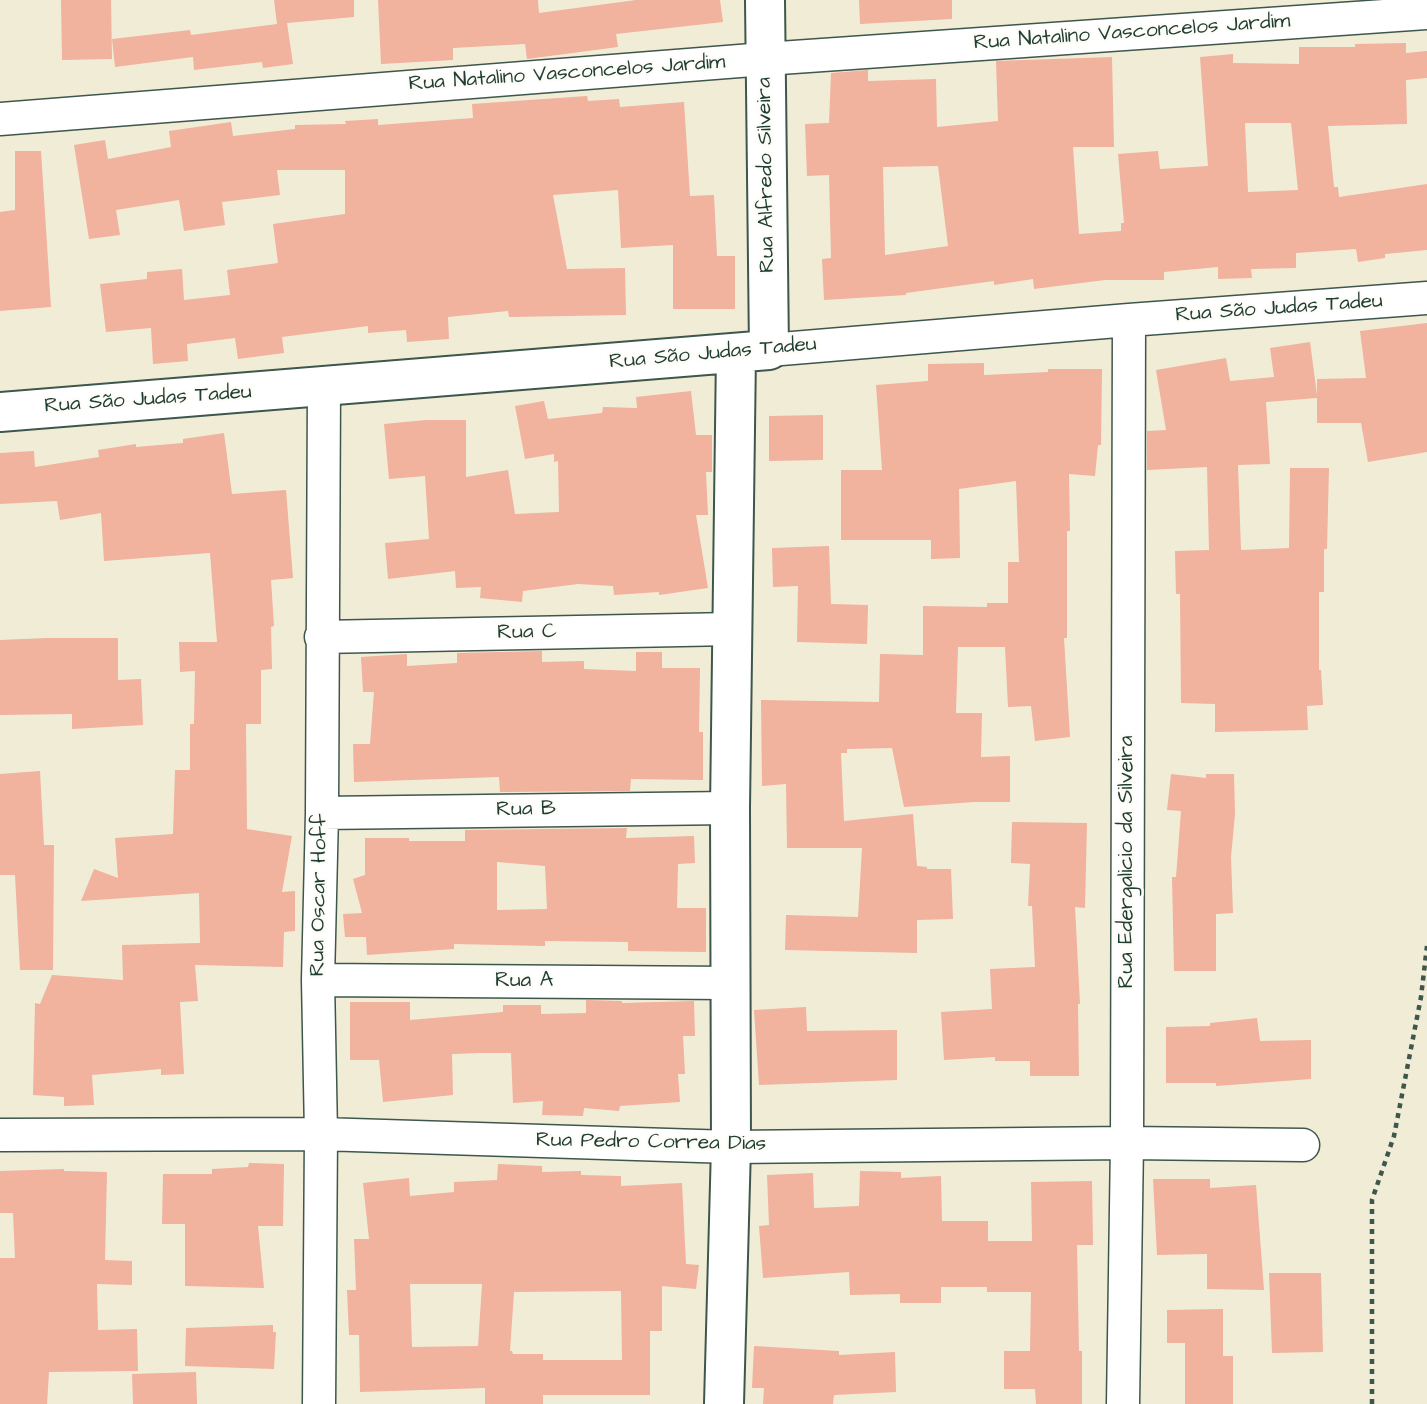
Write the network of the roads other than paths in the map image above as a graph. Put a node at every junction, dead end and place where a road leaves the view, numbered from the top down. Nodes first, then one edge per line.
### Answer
1 (765, 0) edge
2 (1427, 13) edge
3 (765, 59) junction
4 (0, 119) edge
5 (1427, 298) edge
6 (1129, 320) junction
7 (753, 351) junction
8 (324, 387) junction
9 (0, 412) edge
10 (732, 629) junction
11 (321, 637) junction
12 (730, 808) junction
13 (322, 813) junction
14 (318, 980) junction
15 (730, 983) junction
16 (321, 1134) junction
17 (0, 1135) edge
18 (1127, 1143) junction
19 (1303, 1145) dead end
20 (731, 1147) junction
21 (319, 1404) edge
22 (724, 1404) edge
23 (1123, 1404) edge

1 - 3 street, Rua Alfredo Silveira
2 - 3 street, Rua Natalino Vasconcelos Jardim
3 - 4 street, Rua Natalino Vasconcelos Jardim
3 - 7 street, Rua Alfredo Silveira
5 - 6 street, Rua São Judas Tadeu
6 - 7 street, Rua São Judas Tadeu
6 - 18 street, Rua Edergalicio da Silveira
7 - 8 street, Rua São Judas Tadeu
7 - 10 street, Rua Alfredo Silveira
8 - 9 street, Rua São Judas Tadeu
8 - 11 street, Rua Oscar Hoff
10 - 11 street, Rua C
10 - 12 street, Rua Alfredo Silveira
11 - 13 street, Rua Oscar Hoff
12 - 13 street, Rua B
12 - 15 street, Rua Alfredo Silveira
13 - 14 street, Rua Oscar Hoff
14 - 15 street, Rua A
14 - 16 street, Rua Oscar Hoff
15 - 20 street, Rua Alfredo Silveira
16 - 17 street, Rua Pedro Correa Dias
16 - 20 street, Rua Pedro Correa Dias
16 - 21 street, Rua Oscar Hoff
18 - 19 street, Rua Pedro Correa Dias
18 - 20 street, Rua Pedro Correa Dias
18 - 23 street, Rua Edergalicio da Silveira
20 - 22 street, Rua Alfredo Silveira

